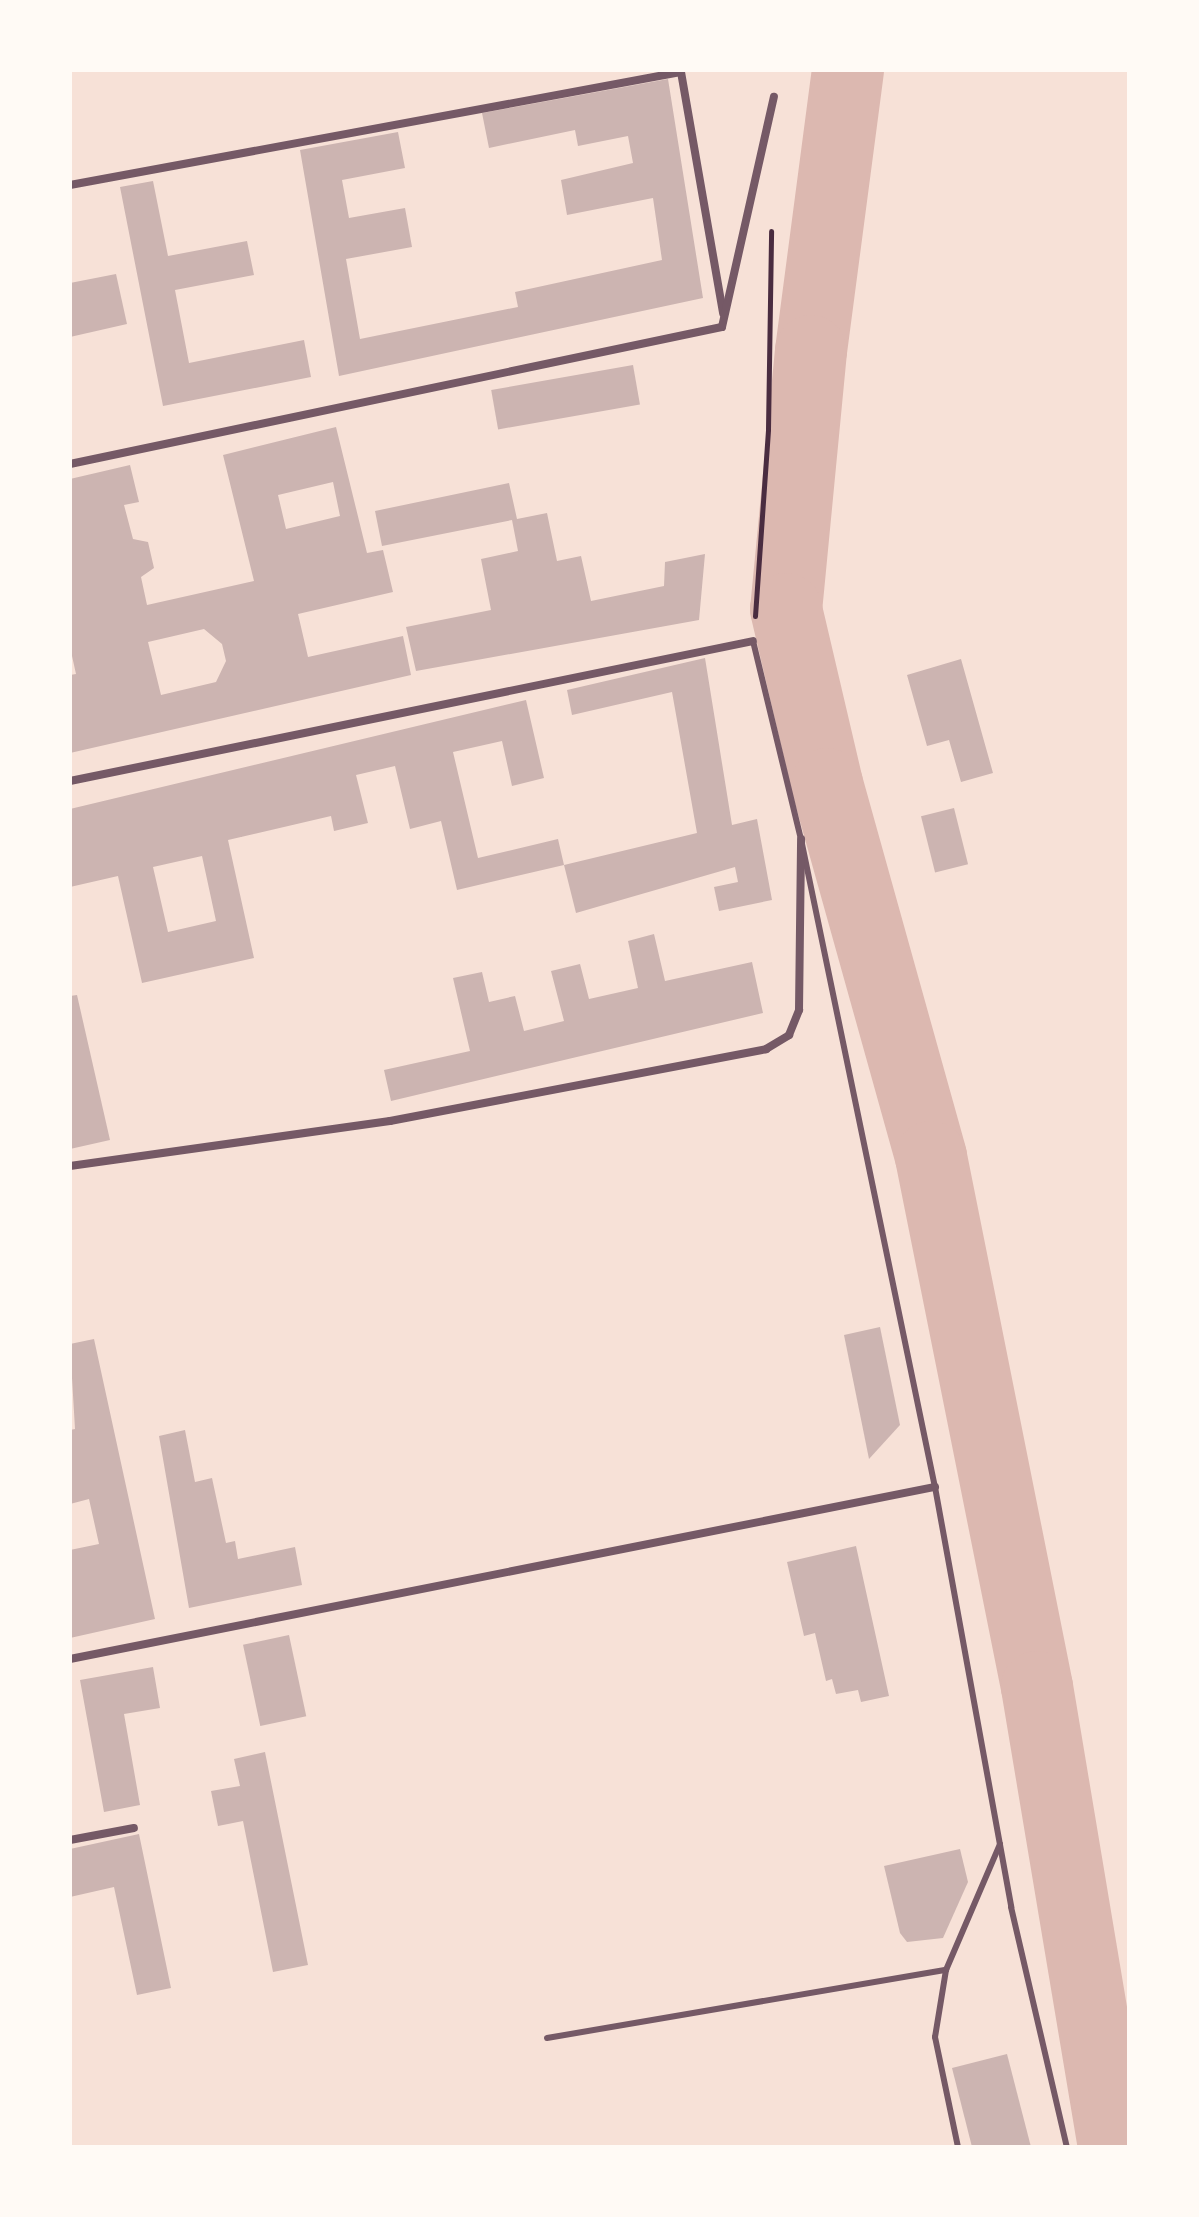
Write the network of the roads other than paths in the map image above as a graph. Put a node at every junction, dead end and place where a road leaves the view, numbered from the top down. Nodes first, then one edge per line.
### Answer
1 (774, 97) dead end
2 (70, 185) edge
3 (724, 318) junction
4 (70, 464) edge
5 (753, 641) joint
6 (70, 781) edge
7 (801, 839) junction
8 (70, 1166) edge
9 (935, 1487) junction
10 (70, 1659) edge
11 (134, 1828) dead end
12 (70, 1840) edge
13 (1000, 1844) junction
14 (946, 1970) junction
15 (547, 2038) dead end
16 (958, 2147) edge
17 (1067, 2147) edge

1 - 3 street
2 - 3 street
3 - 4 street
5 - 6 street
5 - 7 lane
7 - 8 street
7 - 9 lane
9 - 10 street
9 - 13 lane
11 - 12 street
13 - 14 lane
13 - 17 lane
14 - 15 lane
14 - 16 lane

